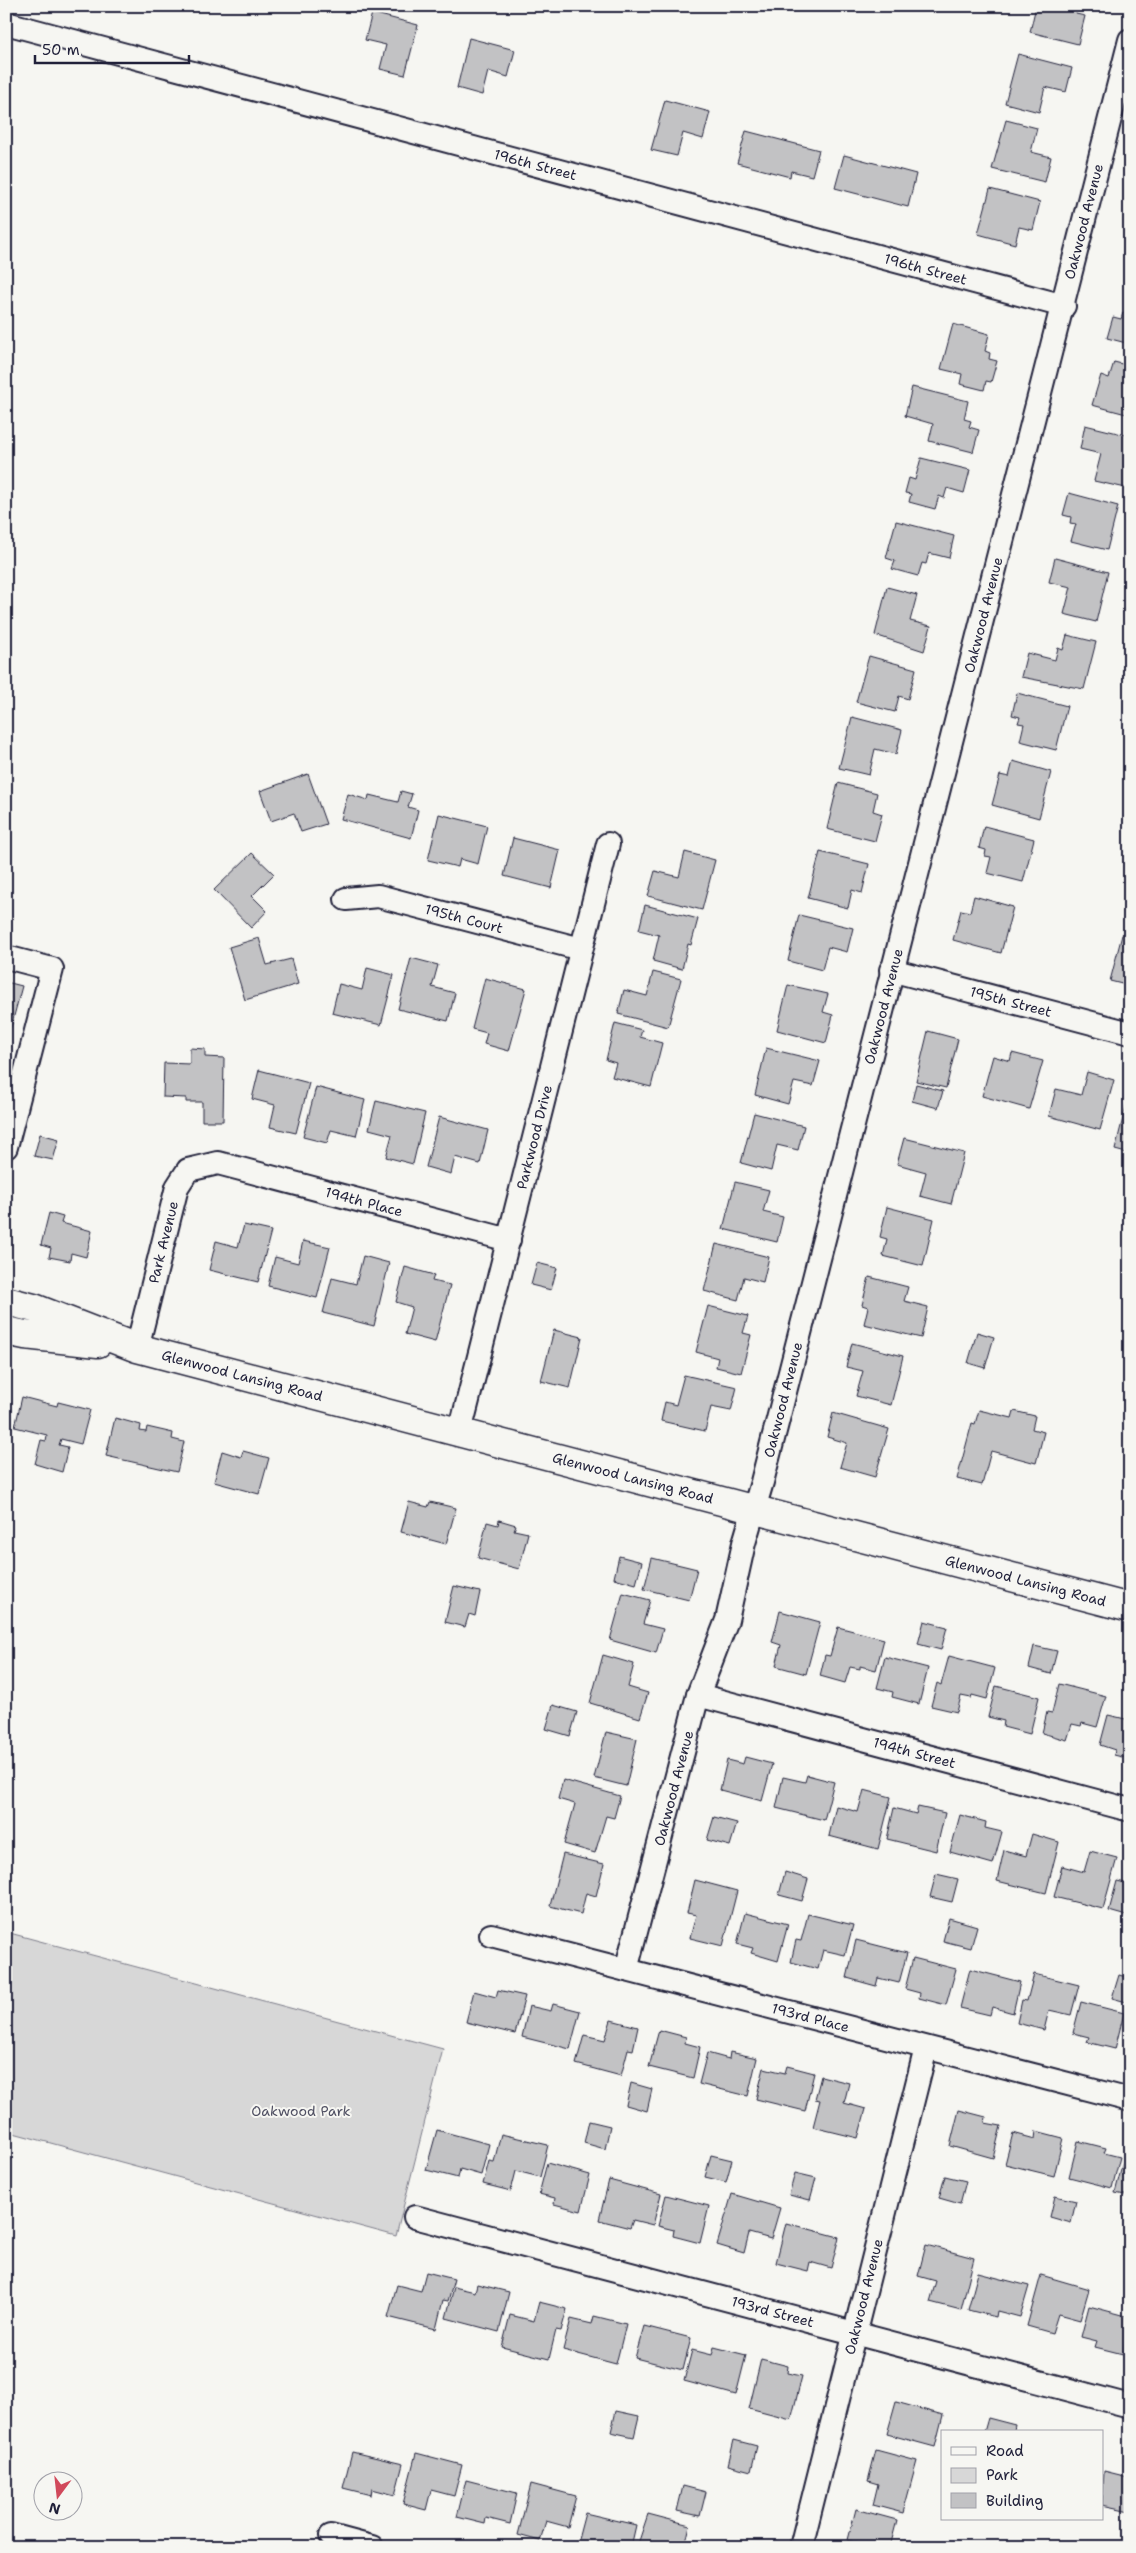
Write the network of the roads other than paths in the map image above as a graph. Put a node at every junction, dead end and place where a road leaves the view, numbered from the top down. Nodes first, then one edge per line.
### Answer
1 (6, 23) edge
2 (1130, 40) edge
3 (1064, 306) junction
4 (608, 844) dead end
5 (346, 899) dead end
6 (582, 949) junction
7 (6, 957) edge
8 (891, 970) junction
9 (1130, 1033) edge
10 (6, 1147) edge
11 (218, 1164) joint
12 (509, 1240) junction
13 (6, 1301) edge
14 (6, 1331) edge
15 (137, 1348) junction
16 (460, 1432) junction
17 (755, 1509) junction
18 (1130, 1608) edge
19 (698, 1695) junction
20 (1130, 1810) edge
21 (491, 1935) dead end
22 (626, 1970) junction
23 (926, 2048) junction
24 (1130, 2100) edge
25 (414, 2217) dead end
26 (855, 2333) junction
27 (1130, 2406) edge
28 (331, 2536) dead end
29 (372, 2547) edge
30 (801, 2547) edge

1 - 3 street, 196th Street
2 - 3 street, Oakwood Avenue
3 - 8 street, Oakwood Avenue
4 - 6 street, Parkwood Drive
5 - 6 street, 195th Court
6 - 12 street, Parkwood Drive
7 - 10 street
8 - 9 street, 195th Street
8 - 17 street, Oakwood Avenue
11 - 12 street, 194th Place
11 - 15 street, Park Avenue
12 - 16 street, Parkwood Drive
13 - 15 main road, Glenwood Lansing Road
14 - 15 main road, Glenwood Lansing Road
15 - 16 main road, Glenwood Lansing Road
16 - 17 main road, Glenwood Lansing Road
17 - 18 main road, Glenwood Lansing Road
17 - 19 street, Oakwood Avenue
19 - 20 street, 194th Street
19 - 22 street, Oakwood Avenue
21 - 22 street, 193rd Place
22 - 23 street, 193rd Place
23 - 24 street, 193rd Place
23 - 26 street, Oakwood Avenue
25 - 26 street, 193rd Street
26 - 27 street, 193rd Street
26 - 30 street, Oakwood Avenue
28 - 29 street

